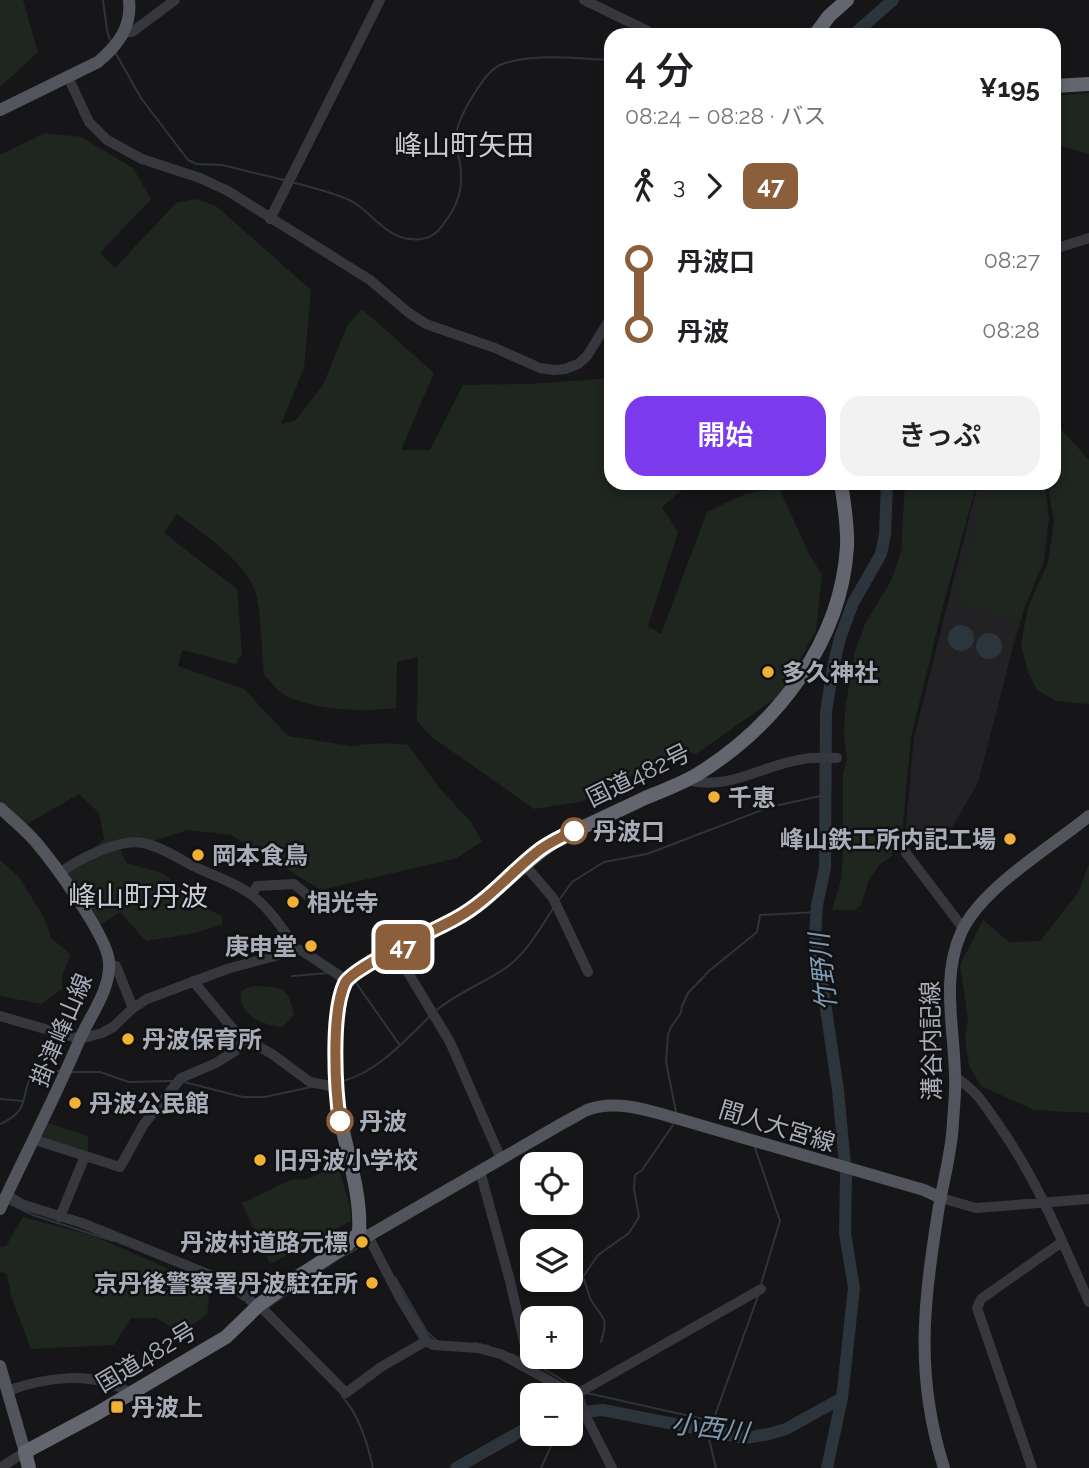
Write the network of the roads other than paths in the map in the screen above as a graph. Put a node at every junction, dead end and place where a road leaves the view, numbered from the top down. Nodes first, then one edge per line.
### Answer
1 (129, 0) edge
2 (176, 0) edge
3 (380, 0) edge
4 (584, 0) edge
5 (847, 0) edge
6 (642, 28) edge
7 (820, 28) edge
8 (117, 42) junction
9 (68, 77) junction
10 (1089, 84) edge
11 (1061, 86) edge
12 (0, 110) edge
13 (270, 219) junction
14 (1089, 238) edge
15 (1061, 247) edge
16 (604, 329) edge
17 (842, 490) edge
18 (837, 758) dead end
19 (685, 780) junction
20 (0, 808) edge
21 (1089, 816) edge
22 (906, 853) dead end
23 (524, 864) junction
24 (59, 874) junction
25 (252, 895) junction
26 (312, 899) dead end
27 (963, 928) junction
28 (297, 950) junction
29 (395, 951) junction
30 (110, 965) junction
31 (588, 972) dead end
32 (346, 980) junction
33 (193, 981) junction
34 (133, 1008) junction
35 (0, 1016) edge
36 (80, 1039) junction
37 (245, 1039) junction
38 (955, 1077) junction
39 (337, 1087) junction
40 (35, 1140) junction
41 (85, 1156) junction
42 (501, 1159) junction
43 (480, 1171) junction
44 (941, 1198) junction
45 (1089, 1199) edge
46 (4, 1201) edge
47 (1046, 1204) junction
48 (60, 1217) junction
49 (363, 1234) junction
50 (1062, 1242) junction
51 (761, 1289) dead end
52 (1089, 1302) edge
53 (258, 1306) junction
54 (520, 1324) edge
55 (426, 1341) junction
56 (520, 1363) edge
57 (0, 1366) edge
58 (532, 1369) edge
59 (555, 1383) edge
60 (583, 1390) edge
61 (7, 1391) junction
62 (130, 1393) junction
63 (583, 1411) edge
64 (25, 1451) junction
65 (0, 1468) edge
66 (29, 1468) edge
67 (612, 1468) edge
68 (944, 1468) edge
69 (1032, 1468) edge

1 - 8 main road
2 - 8 street
3 - 13 street
4 - 6 street
5 - 7 highway
8 - 9 main road
9 - 12 main road
9 - 13 street
10 - 11 highway
13 - 16 street
14 - 15 street
17 - 19 highway, 国道482号
18 - 19 street
19 - 23 highway, 国道482号
20 - 24 main road, 掛津峰山線
21 - 27 main road, 溝谷内記線
22 - 27 street
23 - 29 highway, 国道482号
23 - 31 street
24 - 25 street
24 - 30 main road, 掛津峰山線
25 - 26 street
25 - 28 street
27 - 38 main road, 溝谷内記線
28 - 32 street
28 - 33 street
29 - 32 highway, 国道482号
29 - 42 street
30 - 34 street
30 - 36 main road, 掛津峰山線
32 - 39 highway
33 - 34 street
33 - 37 street
34 - 36 street
35 - 36 street
36 - 40 main road, 掛津峰山線
37 - 39 street
37 - 41 street
38 - 44 main road, 溝谷内記線
38 - 47 street
39 - 49 highway
40 - 41 street
40 - 46 main road, 掛津峰山線
41 - 48 street
42 - 43 main road, 間人大宮線
42 - 44 main road, 間人大宮線
43 - 49 main road, 間人大宮線
43 - 54 street
44 - 47 street
44 - 68 main road
45 - 47 street
46 - 48 street
47 - 50 street
48 - 53 street
49 - 53 highway, 国道482号
49 - 55 street
50 - 52 street
50 - 69 street
51 - 60 street
53 - 55 street
53 - 62 highway, 国道482号
55 - 56 street
57 - 61 main road
58 - 59 street
61 - 62 street
61 - 64 main road
62 - 64 highway, 国道482号
63 - 67 street
64 - 65 street
64 - 66 highway

